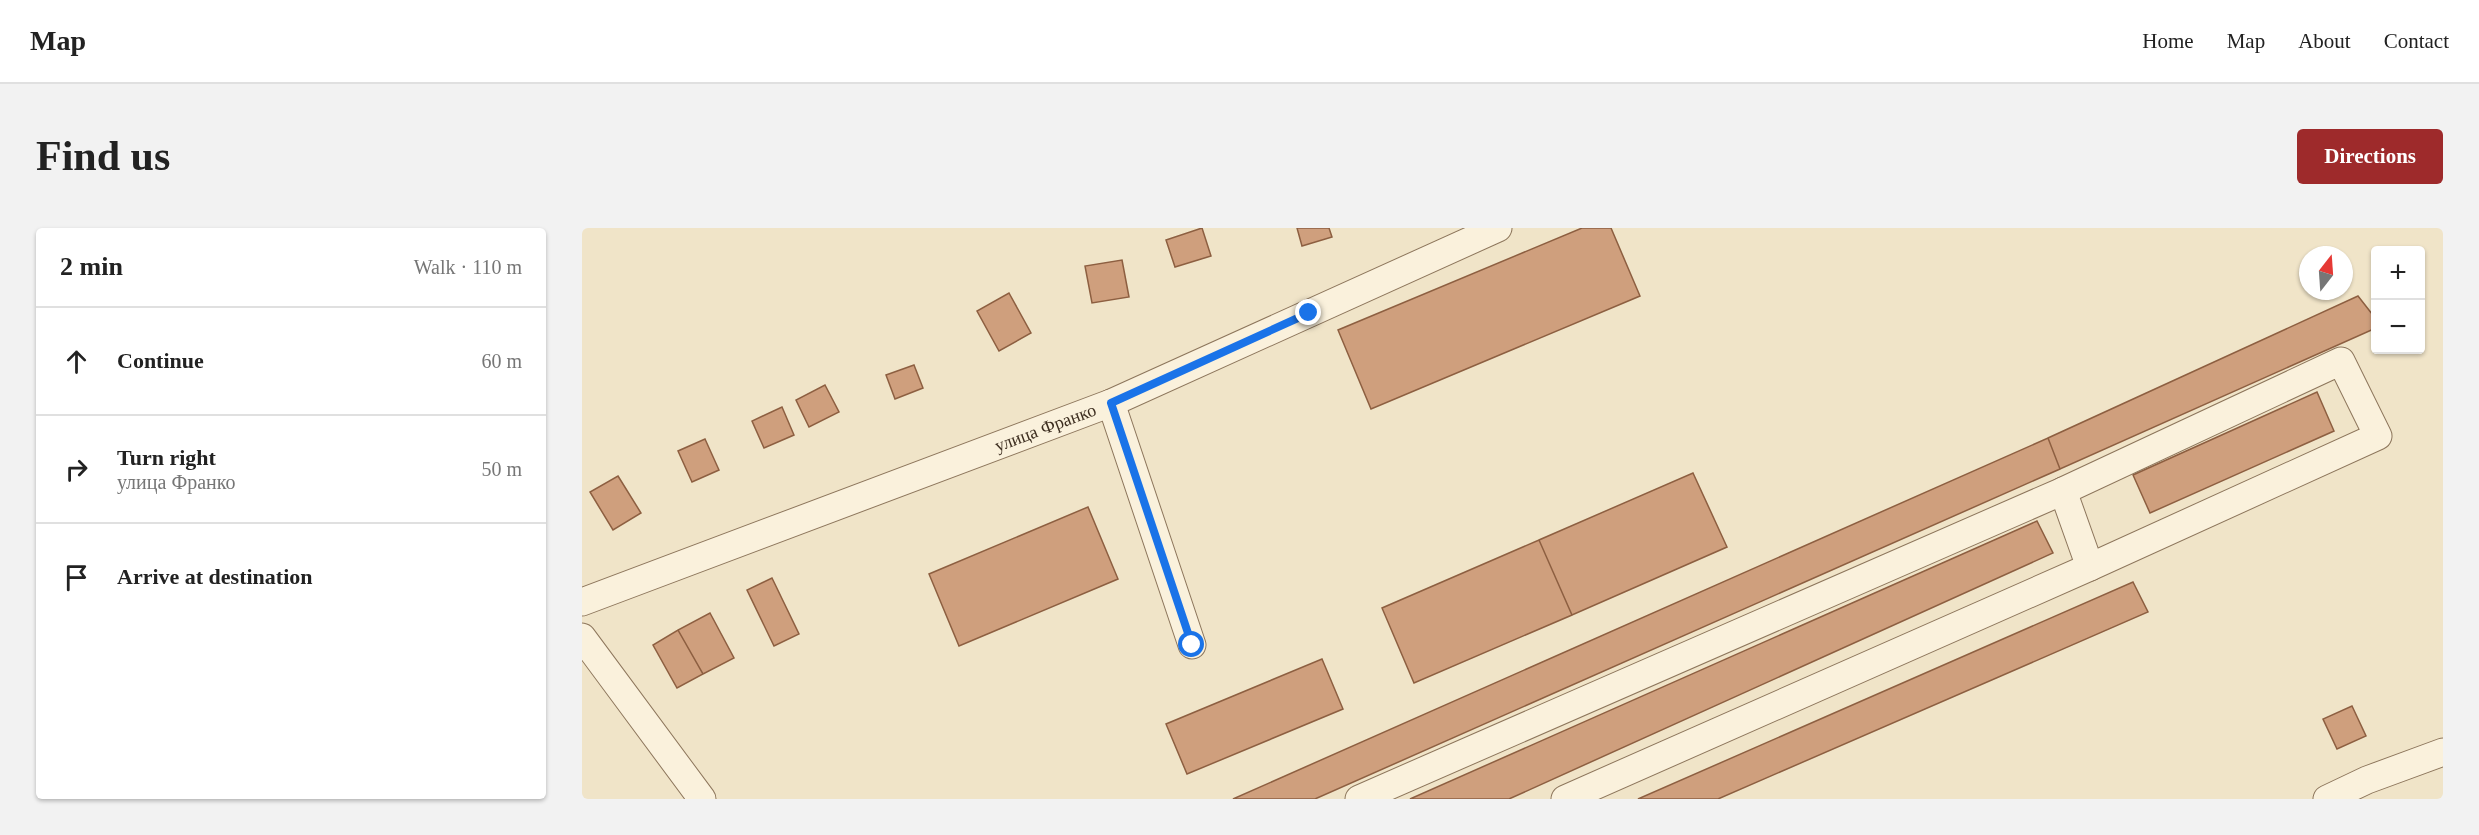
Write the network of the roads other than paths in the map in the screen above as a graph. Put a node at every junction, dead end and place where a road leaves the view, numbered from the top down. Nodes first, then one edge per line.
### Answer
1 (1498, 228) edge
2 (1111, 403) junction
3 (2063, 491) junction
4 (2090, 567) junction
5 (582, 602) edge
6 (582, 637) edge
7 (1192, 645) dead end
8 (2443, 752) edge
9 (702, 799) edge
10 (1359, 799) edge
11 (1565, 799) edge
12 (2327, 799) edge

1 - 2 street, улица Франко
2 - 5 street, улица Франко
2 - 7 street
3 - 4 street
3 - 4 street
3 - 10 street
4 - 11 street
6 - 9 street
8 - 12 street

